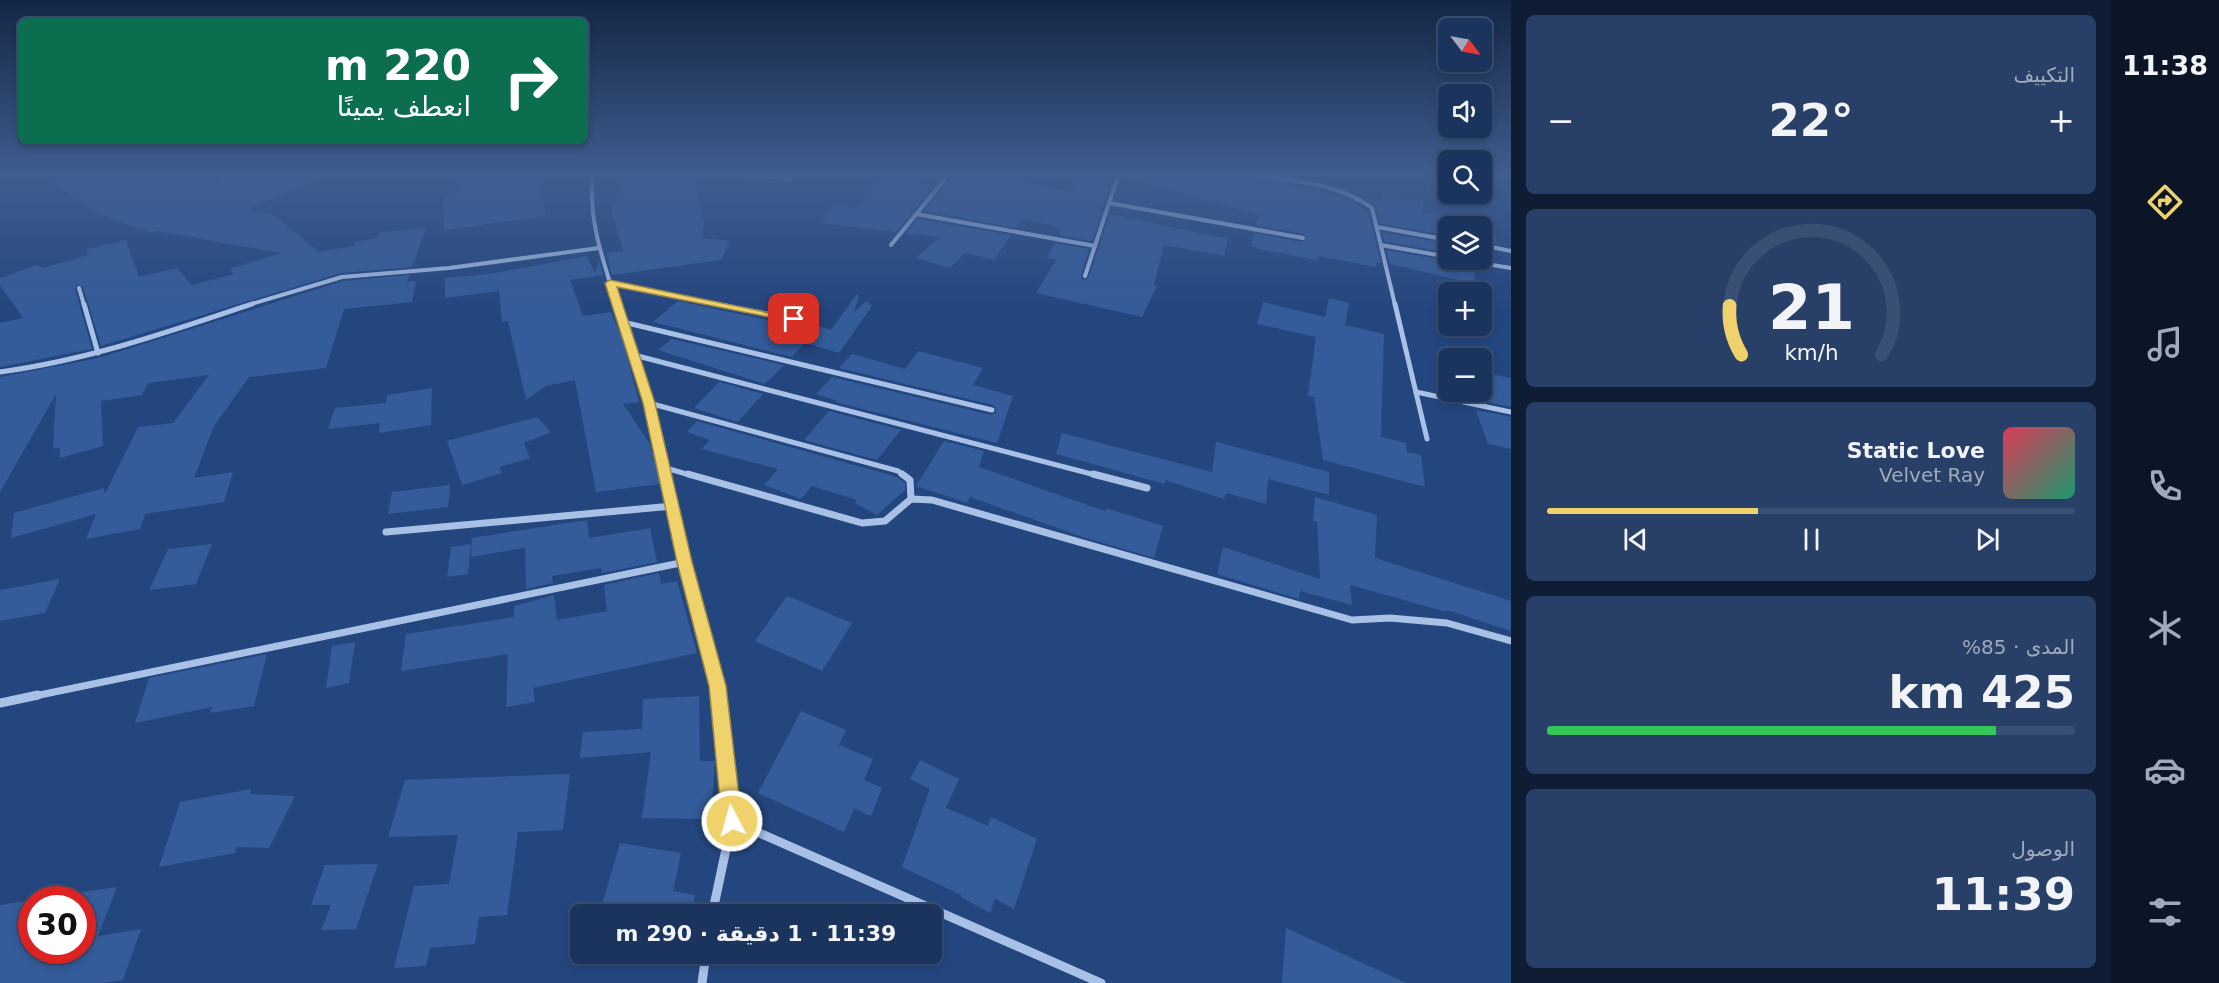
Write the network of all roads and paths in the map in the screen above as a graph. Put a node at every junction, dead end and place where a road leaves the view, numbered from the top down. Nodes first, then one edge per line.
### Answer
1 (595, 219) edge
2 (912, 219) edge
3 (943, 219) edge
4 (1104, 219) edge
5 (1197, 219) edge
6 (1375, 219) edge
7 (1377, 227) junction
8 (1303, 238) dead end
9 (1438, 238) edge
10 (891, 245) dead end
11 (1381, 245) junction
12 (1095, 246) junction
13 (1492, 247) edge
14 (599, 248) junction
15 (1511, 250) edge
16 (1438, 255) edge
17 (1492, 265) edge
18 (1511, 268) edge
19 (1085, 276) dead end
20 (610, 283) junction
21 (79, 288) dead end
22 (794, 319) dead end
23 (623, 322) junction
24 (98, 353) junction
25 (634, 354) junction
26 (0, 372) edge
27 (1416, 392) junction
28 (649, 403) junction
29 (992, 410) dead end
30 (1511, 412) edge
31 (1427, 439) dead end
32 (666, 468) junction
33 (1147, 488) dead end
34 (911, 499) junction
35 (673, 506) junction
36 (386, 532) dead end
37 (685, 562) junction
38 (1511, 641) edge
39 (0, 703) edge
40 (732, 821) junction
41 (714, 904) edge
42 (705, 964) edge
43 (702, 983) edge
44 (1101, 983) edge

1 - 14 street
2 - 10 street
3 - 12 street
4 - 12 street
5 - 8 street
6 - 7 street
7 - 9 street
7 - 11 street
11 - 16 street
11 - 27 street
12 - 19 street
13 - 15 street
14 - 20 street
14 - 24 street
17 - 18 street
20 - 22 street
20 - 23 street
21 - 24 street
23 - 25 street
23 - 29 street
24 - 26 street
25 - 28 street
25 - 33 street
27 - 30 street
27 - 31 street
28 - 32 street
28 - 34 street
32 - 34 street
32 - 35 street
34 - 38 street
35 - 36 street
35 - 37 street
37 - 39 street
37 - 40 street
40 - 41 street
40 - 44 street
42 - 43 street

